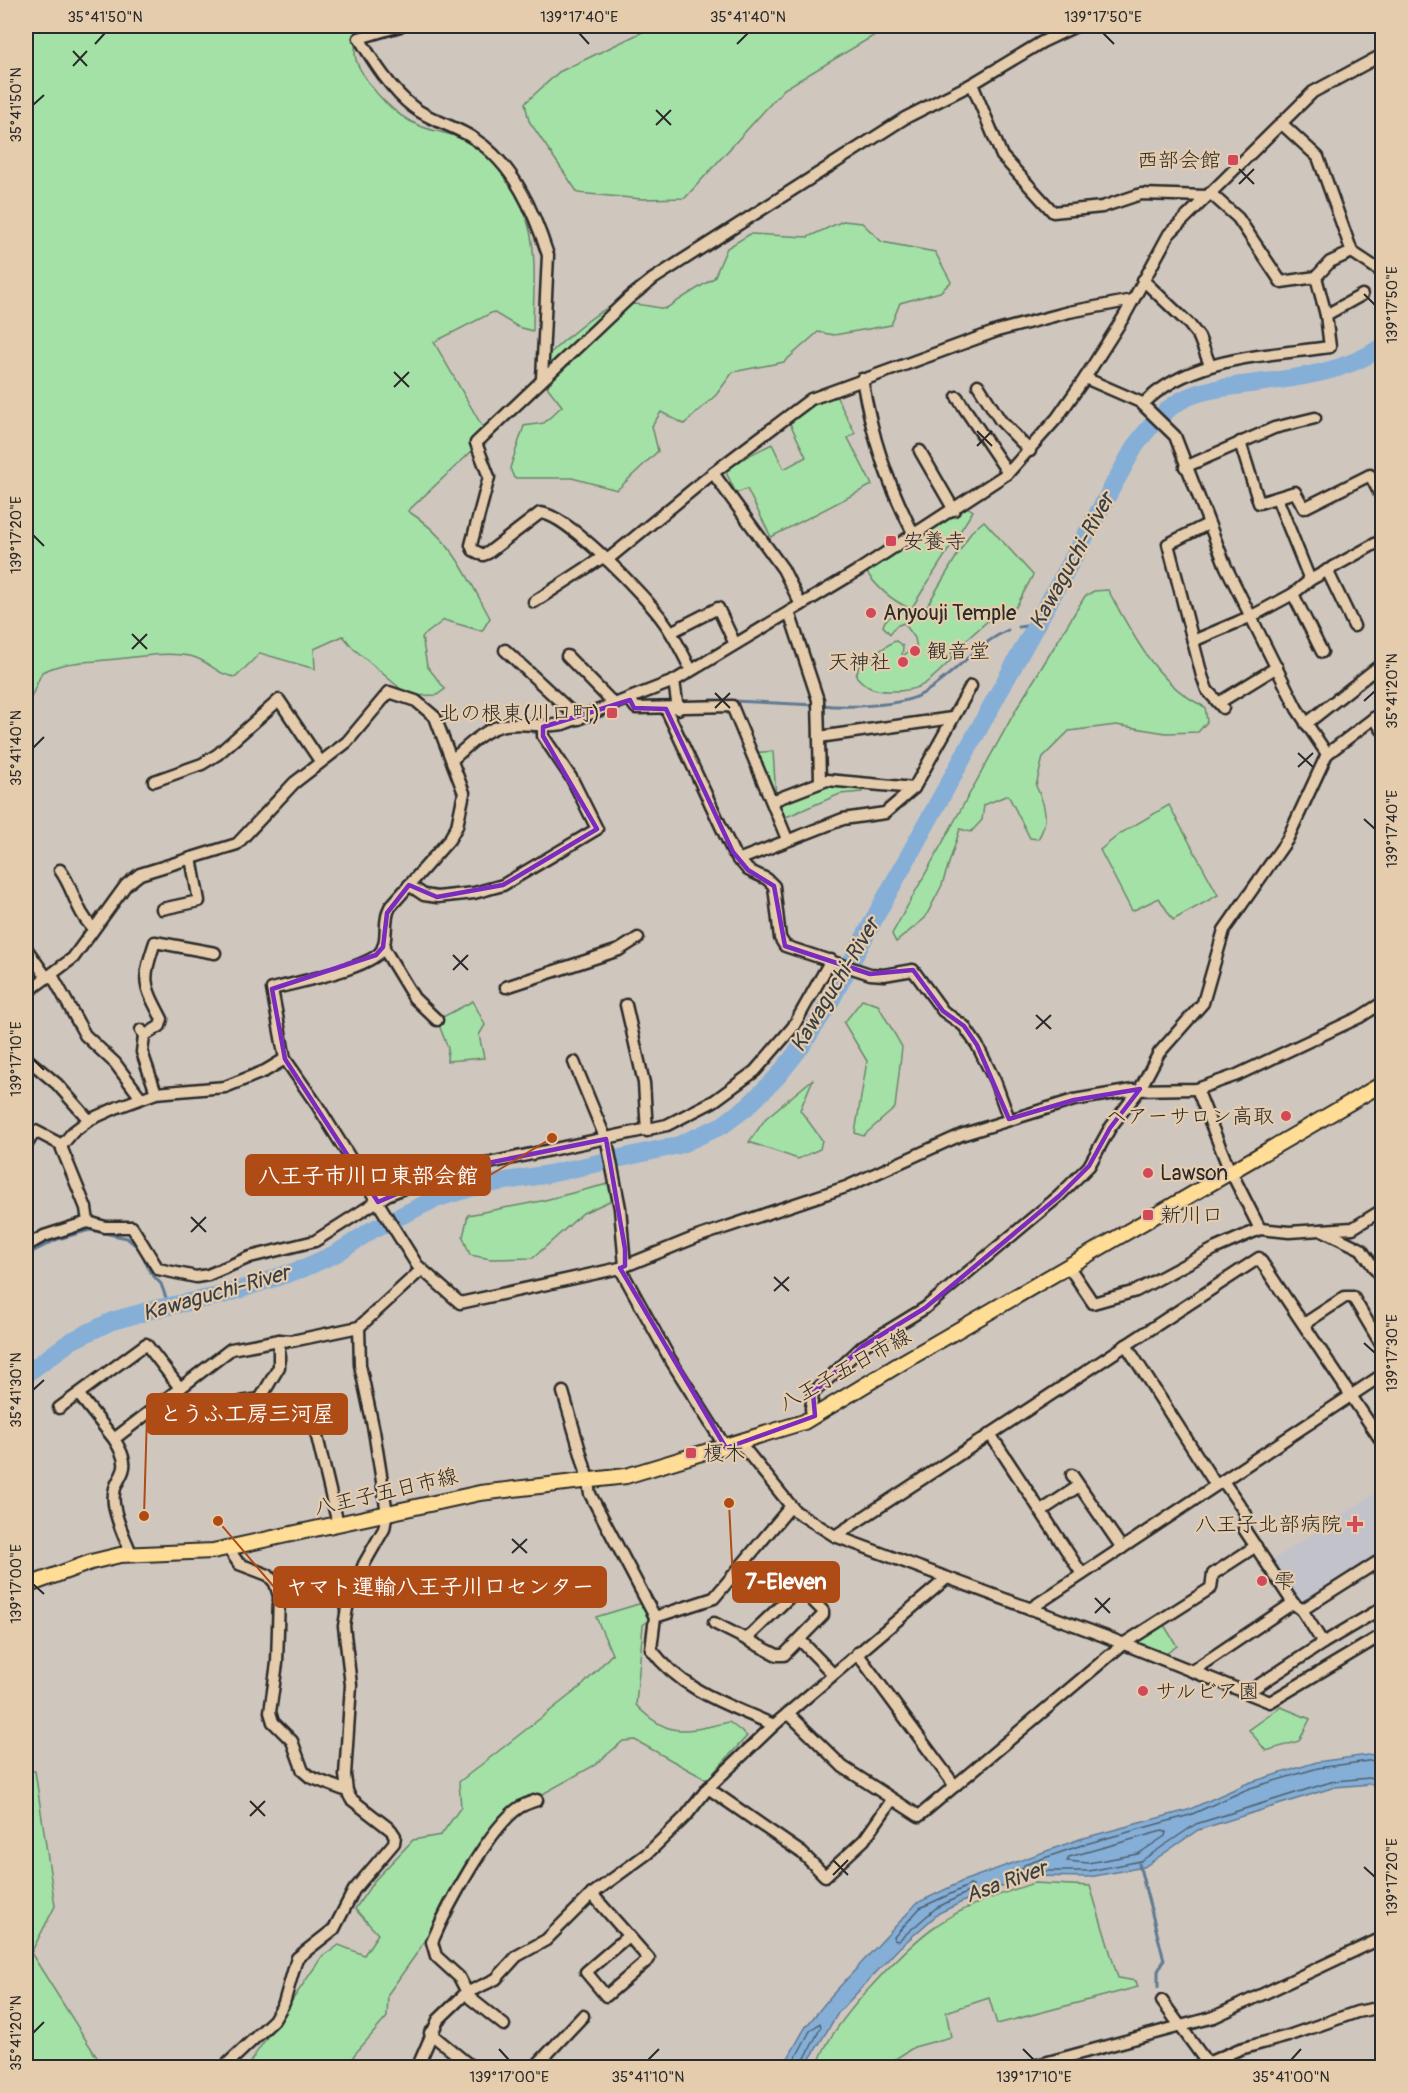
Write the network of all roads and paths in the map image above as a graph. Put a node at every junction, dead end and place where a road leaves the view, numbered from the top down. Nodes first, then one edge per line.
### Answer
1 (400, 26) edge
2 (1076, 26) edge
3 (1383, 55) edge
4 (972, 84) junction
5 (1281, 123) junction
6 (1208, 195) junction
7 (1352, 252) junction
8 (1383, 267) edge
9 (1316, 277) junction
10 (1143, 280) junction
11 (1362, 295) dead end
12 (1133, 300) junction
13 (1326, 315) junction
14 (1210, 366) junction
15 (1085, 378) junction
16 (542, 379) junction
17 (862, 379) junction
18 (978, 385) dead end
19 (957, 397) dead end
20 (1143, 404) junction
21 (1315, 418) dead end
22 (1240, 442) junction
23 (920, 451) dead end
24 (1030, 451) junction
25 (1185, 467) junction
26 (713, 473) junction
27 (1008, 473) junction
28 (1276, 498) junction
29 (1383, 498) edge
30 (954, 510) junction
31 (1208, 524) junction
32 (914, 535) junction
33 (1383, 540) edge
34 (605, 558) junction
35 (1327, 570) junction
36 (1310, 580) junction
37 (1293, 594) junction
38 (534, 602) dead end
39 (801, 605) junction
40 (789, 612) junction
41 (1252, 616) junction
42 (1354, 626) dead end
43 (671, 632) junction
44 (1193, 641) junction
45 (735, 644) junction
46 (505, 650) dead end
47 (1322, 652) dead end
48 (567, 656) dead end
49 (1277, 667) junction
50 (1378, 667) dead end
51 (692, 670) junction
52 (674, 681) junction
53 (971, 686) dead end
54 (630, 700) junction
55 (615, 705) junction
56 (677, 705) junction
57 (666, 709) junction
58 (1378, 715) edge
59 (952, 718) junction
60 (579, 719) junction
61 (1306, 724) junction
62 (1383, 730) edge
63 (543, 731) junction
64 (819, 737) junction
65 (1327, 754) junction
66 (453, 759) junction
67 (320, 761) junction
68 (154, 781) dead end
69 (820, 781) junction
70 (914, 788) junction
71 (772, 801) junction
72 (787, 839) junction
73 (191, 858) junction
74 (738, 860) junction
75 (60, 870) dead end
76 (409, 885) junction
77 (162, 909) dead end
78 (93, 928) junction
79 (638, 938) dead end
80 (383, 947) junction
81 (26, 948) edge
82 (214, 952) dead end
83 (833, 961) junction
84 (49, 976) junction
85 (506, 987) dead end
86 (26, 993) edge
87 (1383, 1003) edge
88 (626, 1005) dead end
89 (437, 1020) dead end
90 (26, 1058) edge
91 (285, 1059) junction
92 (574, 1062) dead end
93 (1383, 1084) edge
94 (1140, 1089) junction
95 (1197, 1089) junction
96 (156, 1093) junction
97 (141, 1098) junction
98 (1009, 1119) junction
99 (89, 1120) junction
100 (647, 1131) junction
101 (606, 1141) junction
102 (62, 1145) junction
103 (26, 1146) edge
104 (1231, 1172) junction
105 (379, 1205) junction
106 (1383, 1210) edge
107 (88, 1222) junction
108 (1260, 1229) junction
109 (1322, 1230) junction
110 (26, 1246) edge
111 (623, 1267) junction
112 (1069, 1267) junction
113 (421, 1270) junction
114 (1383, 1279) edge
115 (1304, 1324) junction
116 (359, 1327) junction
117 (279, 1340) junction
118 (1126, 1345) junction
119 (1383, 1346) edge
120 (1383, 1375) edge
121 (180, 1388) junction
122 (563, 1392) dead end
123 (79, 1395) junction
124 (1351, 1396) junction
125 (162, 1401) junction
126 (59, 1408) dead end
127 (312, 1416) dead end
128 (815, 1416) junction
129 (990, 1434) junction
130 (114, 1439) junction
131 (1383, 1442) edge
132 (740, 1443) junction
133 (726, 1448) junction
134 (1072, 1475) dead end
135 (587, 1482) junction
136 (1219, 1483) junction
137 (1079, 1486) junction
138 (791, 1506) junction
139 (1041, 1511) junction
140 (387, 1513) junction
141 (338, 1524) junction
142 (835, 1536) junction
143 (1256, 1546) junction
144 (228, 1548) junction
145 (1122, 1548) junction
146 (131, 1553) junction
147 (1383, 1559) edge
148 (1082, 1574) junction
149 (947, 1578) junction
150 (26, 1586) edge
151 (1293, 1603) junction
152 (1383, 1608) edge
153 (1030, 1609) junction
154 (1302, 1610) junction
155 (655, 1617) junction
156 (714, 1623) dead end
157 (1383, 1635) edge
158 (746, 1639) junction
159 (800, 1640) junction
160 (1323, 1643) junction
161 (1123, 1644) junction
162 (857, 1653) junction
163 (1192, 1671) junction
164 (833, 1674) junction
165 (1248, 1692) junction
166 (788, 1713) junction
167 (774, 1725) junction
168 (955, 1786) junction
169 (708, 1788) junction
170 (347, 1791) junction
171 (537, 1800) dead end
172 (892, 1800) junction
173 (592, 1894) junction
174 (628, 1936) junction
175 (1383, 1938) edge
176 (466, 1993) junction
177 (1162, 2001) dead end
178 (1383, 2007) edge
179 (583, 2016) dead end
180 (504, 2025) dead end
181 (1180, 2027) junction
182 (430, 2033) junction
183 (1209, 2066) edge
184 (223, 2067) edge
185 (417, 2067) edge
186 (473, 2067) edge
187 (534, 2067) edge
188 (1026, 2067) edge
189 (1196, 2067) edge

1 - 16 street
2 - 4 street
3 - 5 street
4 - 6 street
4 - 16 street
5 - 6 street
5 - 7 street
6 - 9 street
6 - 10 street
7 - 8 street
7 - 9 street
9 - 13 street
10 - 12 street
10 - 14 street
11 - 13 street
12 - 15 street
12 - 17 street
13 - 14 street
14 - 20 street
15 - 20 street
15 - 24 street
16 - 34 street
17 - 26 street
17 - 32 street
18 - 24 street
19 - 27 street
20 - 25 street
21 - 22 street
22 - 25 street
22 - 28 street
23 - 30 street
24 - 27 street
25 - 31 street
26 - 34 street
26 - 39 street
27 - 30 street
28 - 29 street
28 - 36 street
30 - 32 street
31 - 41 street
31 - 44 street
32 - 39 street
33 - 35 street
34 - 38 street
34 - 43 street
35 - 36 street
35 - 42 street
36 - 37 street
37 - 41 street
37 - 47 street
39 - 40 street
40 - 45 street
40 - 64 street
41 - 44 street
41 - 49 street
43 - 45 street
43 - 51 street
44 - 49 street
45 - 51 street
46 - 60 street
48 - 55 street
49 - 61 street
50 - 61 street
51 - 52 street
52 - 54 street
52 - 56 street
53 - 59 street
54 - 55 street
54 - 57 street
55 - 60 street
56 - 57 street
56 - 71 street
57 - 74 street
58 - 62 street
58 - 65 street
59 - 64 street
59 - 70 street
60 - 63 street
61 - 65 street
63 - 66 street
63 - 76 street
64 - 69 street
65 - 94 street
66 - 67 street
66 - 76 street
67 - 68 street
67 - 73 street
69 - 70 street
69 - 71 street
70 - 72 street
71 - 72 street
72 - 74 street
73 - 77 street
73 - 78 street
74 - 83 street
75 - 78 street
76 - 80 street
78 - 84 street
79 - 85 street
80 - 89 street
80 - 91 street
81 - 84 street
82 - 96 street
83 - 98 street
83 - 100 street
84 - 86 street
84 - 97 street
87 - 95 street
88 - 100 street
90 - 99 street
91 - 96 street
91 - 105 street
92 - 101 street
93 - 104 main road, 八王子五日市線
94 - 95 street
94 - 98 street
94 - 128 street
95 - 104 street
96 - 97 street
97 - 99 street
98 - 111 street
99 - 102 street
100 - 101 street
101 - 105 street
101 - 111 street
102 - 103 street
102 - 107 street
104 - 108 street
104 - 112 main road, 八王子五日市線
105 - 107 street
105 - 113 street
106 - 109 street
107 - 110 street
108 - 109 street
108 - 112 street
109 - 114 street
111 - 113 street
111 - 133 street
112 - 128 main road, 八王子五日市線
113 - 116 street
115 - 118 street
115 - 119 street
115 - 124 street
116 - 117 street
116 - 140 street
117 - 121 street
117 - 125 street
118 - 129 street
118 - 136 street
120 - 124 street
121 - 123 street
121 - 125 street
122 - 135 street
123 - 126 street
123 - 130 street
124 - 131 street
124 - 136 street
125 - 130 street
127 - 141 street
128 - 132 main road, 八王子五日市線
129 - 139 street
129 - 142 street
130 - 146 street
132 - 133 main road, 八王子五日市線
132 - 138 street
133 - 135 main road, 八王子五日市線
134 - 137 street
135 - 140 main road, 八王子五日市線
135 - 155 street
136 - 143 street
136 - 145 street
137 - 139 street
137 - 145 street
138 - 142 street
138 - 155 street
139 - 148 street
140 - 141 main road, 八王子五日市線
140 - 170 street
141 - 144 main road, 八王子五日市線
142 - 149 street
143 - 151 street
143 - 161 street
144 - 146 main road, 八王子五日市線
144 - 170 street
145 - 148 street
146 - 150 main road, 八王子五日市線
147 - 154 street
148 - 153 street
149 - 153 street
149 - 162 street
151 - 154 street
151 - 163 street
152 - 160 street
153 - 161 street
154 - 160 street
155 - 167 street
156 - 158 street
157 - 165 street
158 - 159 street
158 - 159 street
159 - 164 street
160 - 165 street
161 - 163 street
161 - 168 street
162 - 164 street
162 - 168 street
163 - 165 street
164 - 166 street
166 - 167 street
166 - 172 street
167 - 169 street
168 - 172 street
169 - 172 street
169 - 173 street
170 - 184 street
171 - 176 street
173 - 174 street
173 - 176 street
174 - 174 street
175 - 181 street
176 - 180 street
176 - 182 street
177 - 181 street
178 - 183 street
179 - 187 street
181 - 183 street
181 - 188 street
182 - 185 street
182 - 186 street
183 - 189 street

